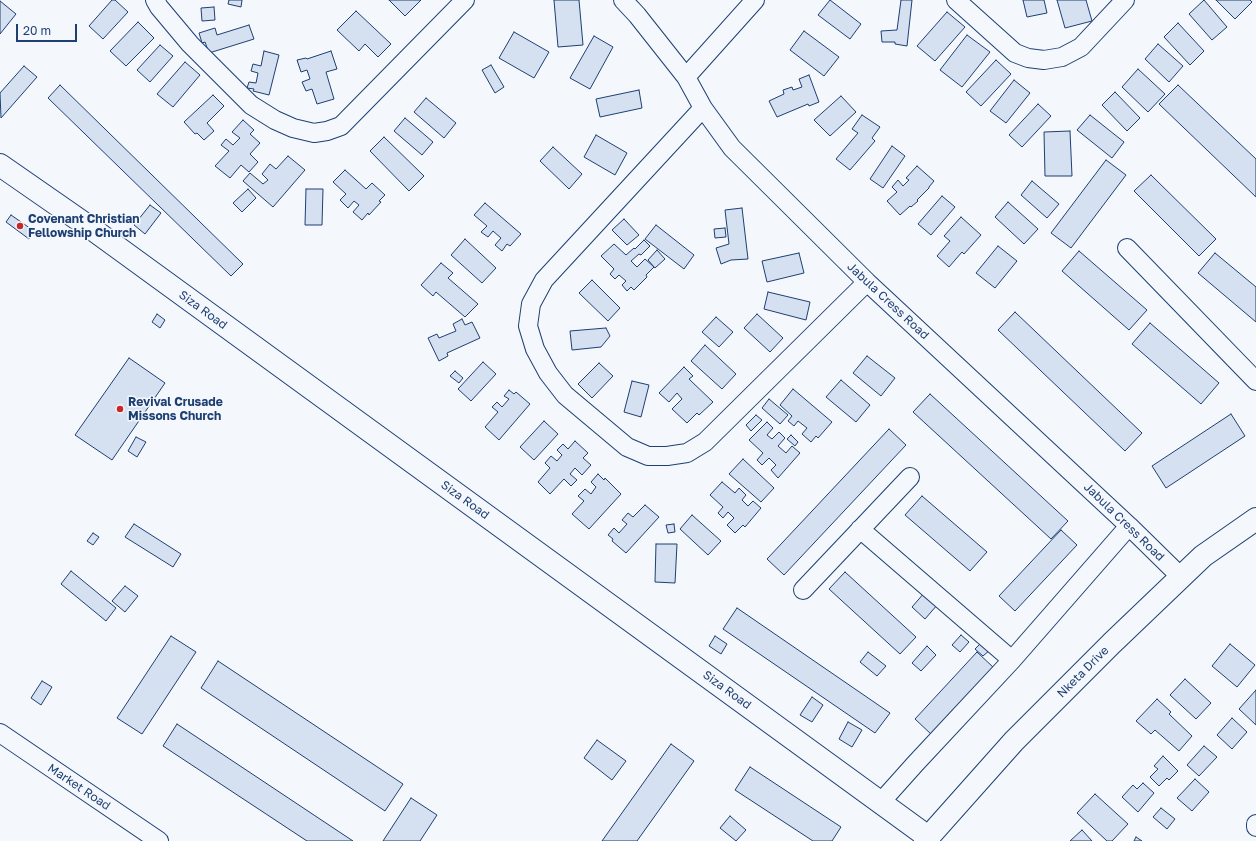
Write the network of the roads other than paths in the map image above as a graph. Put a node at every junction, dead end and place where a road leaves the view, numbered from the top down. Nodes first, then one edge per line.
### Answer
1 (155, 0) edge
2 (465, 0) edge
3 (623, 0) edge
4 (755, 0) edge
5 (956, 0) edge
6 (1125, 0) edge
7 (686, 77) junction
8 (703, 108) junction
9 (0, 165) edge
10 (1127, 248) dead end
11 (867, 282) junction
12 (1256, 381) edge
13 (910, 477) dead end
14 (1256, 518) edge
15 (1129, 526) junction
16 (860, 529) junction
17 (1180, 577) junction
18 (803, 590) dead end
19 (1012, 660) junction
20 (0, 733) edge
21 (881, 802) junction
22 (1256, 824) edge
23 (1256, 827) edge
24 (929, 840) edge
25 (159, 841) edge

1 - 2 street
3 - 7 street, Jabula Cress Road
4 - 7 street
5 - 6 street
7 - 8 street, Jabula Cress Road
8 - 11 street, Jabula Cress Road
8 - 11 street
9 - 21 street, Siza Road
10 - 12 street
11 - 15 street, Jabula Cress Road
13 - 16 street
14 - 17 street, Nketa Drive
15 - 17 street, Jabula Cress Road
15 - 19 street
16 - 18 street
16 - 19 street
17 - 24 street, Nketa Drive
19 - 21 street
20 - 25 street, Market Road
21 - 24 street, Siza Road
22 - 23 street

